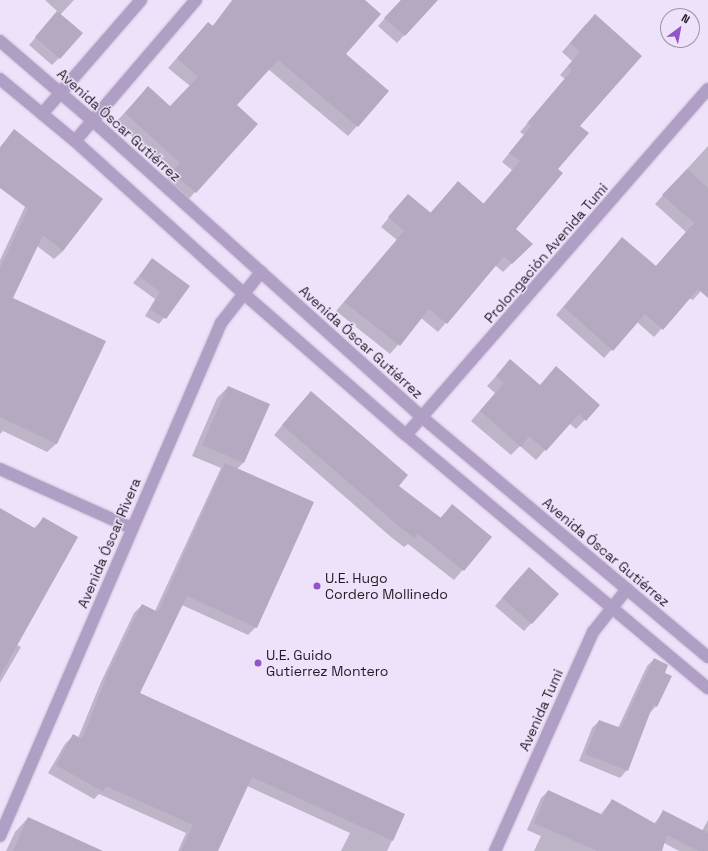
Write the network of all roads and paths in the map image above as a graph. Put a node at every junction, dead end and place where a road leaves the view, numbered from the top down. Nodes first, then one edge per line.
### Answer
1 (141, 0) edge
2 (196, 0) edge
3 (0, 40) edge
4 (0, 79) edge
5 (708, 89) edge
6 (60, 92) junction
7 (42, 114) junction
8 (92, 120) junction
9 (74, 141) junction
10 (261, 272) junction
11 (243, 293) junction
12 (423, 418) junction
13 (406, 435) junction
14 (0, 469) edge
15 (132, 528) junction
16 (627, 589) junction
17 (613, 606) junction
18 (708, 657) edge
19 (708, 688) edge
20 (0, 836) edge
21 (495, 851) edge

1 - 6 street
2 - 8 street
3 - 6 street, Avenida Óscar Gutiérrez
4 - 7 street
5 - 12 street, Prolongación Avenida Tumi
6 - 7 street
6 - 8 street, Avenida Óscar Gutiérrez
7 - 9 street
8 - 9 street
8 - 10 street, Avenida Óscar Gutiérrez
9 - 11 street
10 - 11 street, Avenida Óscar Rivera
10 - 12 street, Avenida Óscar Gutiérrez
11 - 13 street
11 - 15 street, Avenida Óscar Rivera
12 - 13 street, Prolongación Avenida Tumi
12 - 16 street, Avenida Óscar Gutiérrez
13 - 17 street
14 - 15 street
15 - 20 street, Avenida Óscar Rivera
16 - 17 street, Avenida Tumi
16 - 18 street, Avenida Óscar Gutiérrez
17 - 19 street
17 - 21 street, Avenida Tumi

